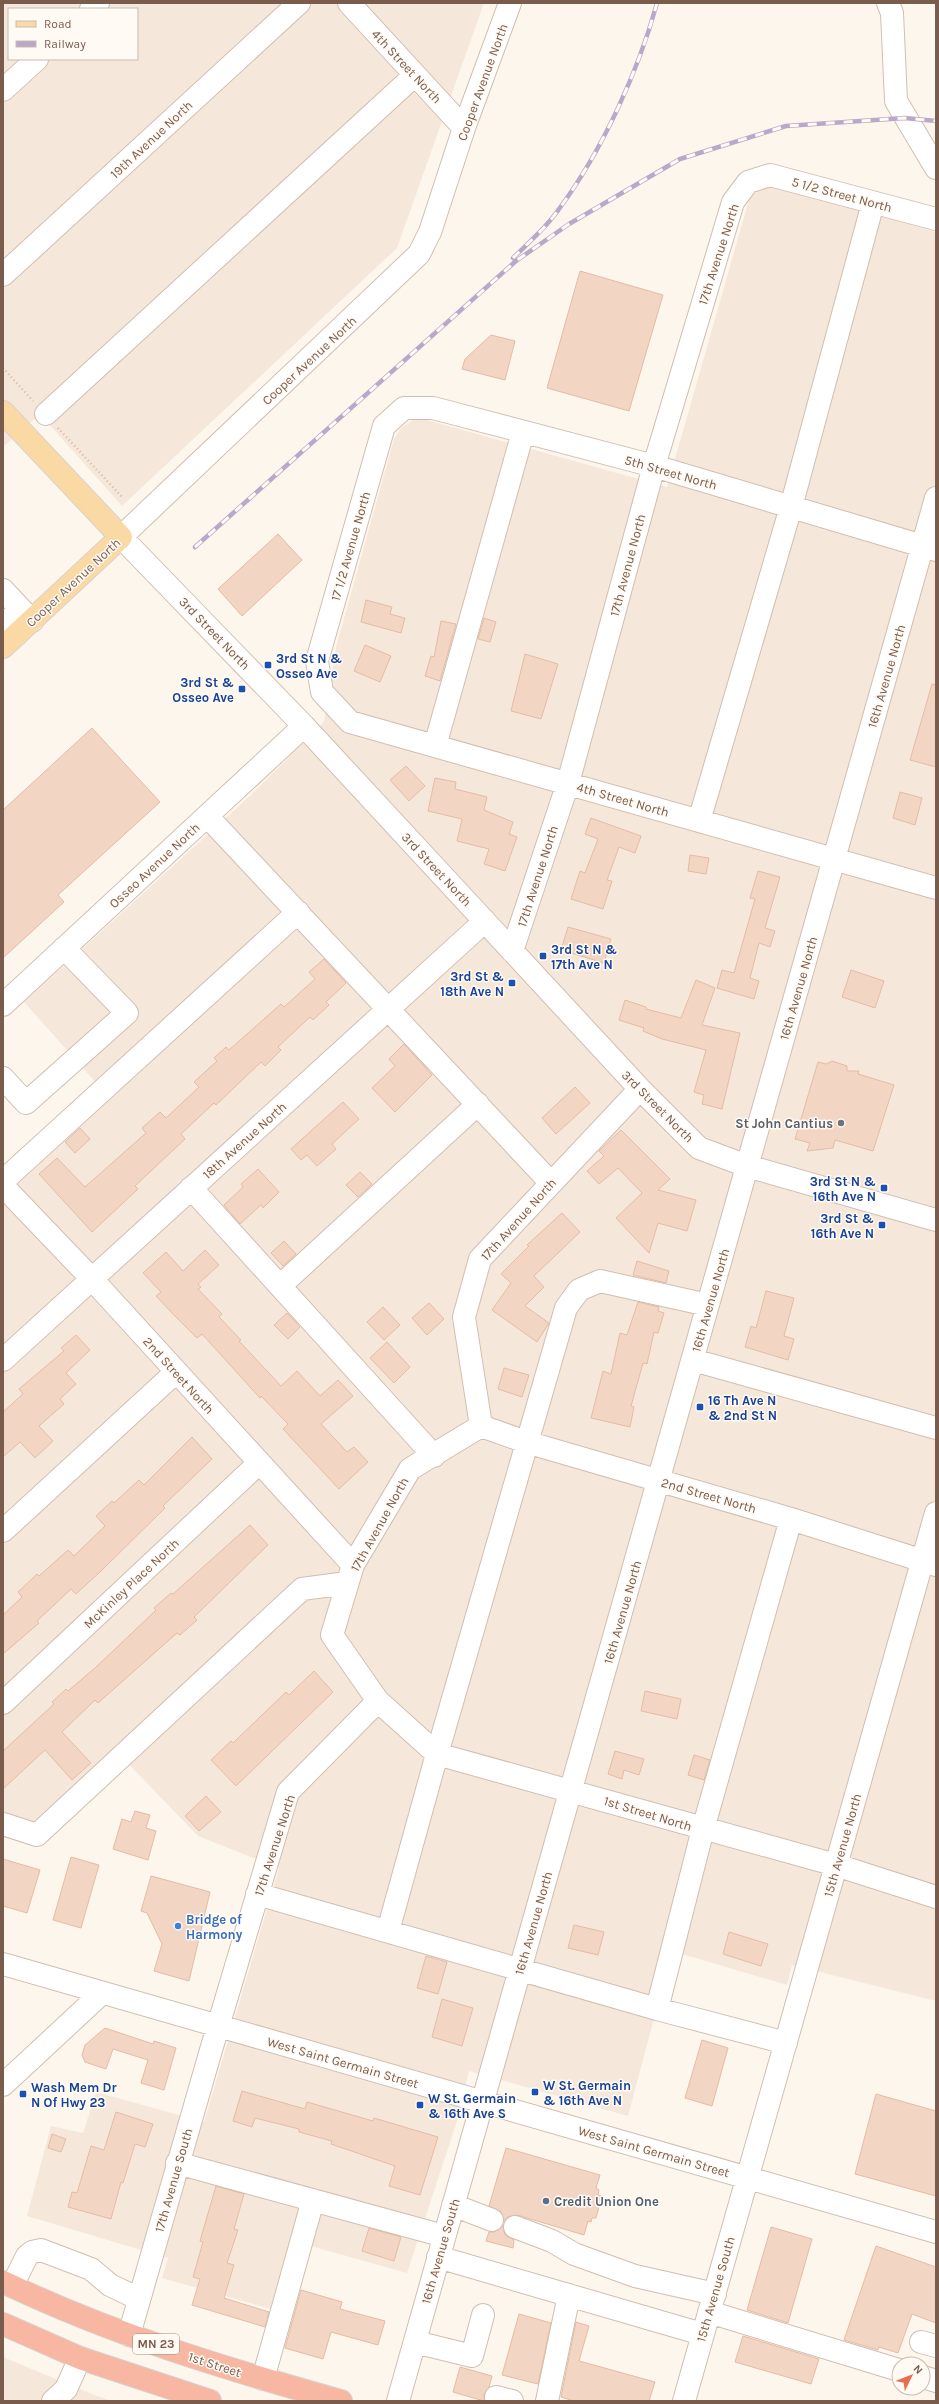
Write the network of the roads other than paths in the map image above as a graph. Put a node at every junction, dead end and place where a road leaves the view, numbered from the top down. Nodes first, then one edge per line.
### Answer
1 (299, 3) edge
2 (349, 3) edge
3 (510, 3) edge
4 (888, 3) edge
5 (36, 60) edge
6 (415, 75) junction
7 (3, 90) edge
8 (464, 128) junction
9 (936, 168) edge
10 (748, 182) joint
11 (873, 202) junction
12 (936, 219) edge
13 (3, 275) edge
14 (404, 408) joint
15 (3, 412) edge
16 (46, 414) road end
17 (523, 432) junction
18 (654, 466) junction
19 (936, 498) edge
20 (791, 507) junction
21 (121, 537) junction
22 (929, 548) edge
23 (3, 590) edge
24 (14, 631) edge
25 (322, 692) joint
26 (304, 726) junction
27 (435, 746) junction
28 (568, 783) junction
29 (206, 816) junction
30 (699, 821) junction
31 (835, 860) junction
32 (936, 888) edge
33 (298, 912) junction
34 (485, 921) junction
35 (64, 948) junction
36 (512, 952) junction
37 (3, 1004) edge
38 (389, 1009) junction
39 (3, 1078) edge
40 (640, 1089) junction
41 (478, 1104) junction
42 (747, 1166) junction
43 (3, 1182) edge
44 (551, 1183) junction
45 (3, 1186) edge
46 (191, 1188) junction
47 (936, 1220) edge
48 (91, 1278) junction
49 (280, 1286) junction
50 (708, 1305) junction
51 (3, 1360) edge
52 (693, 1360) junction
53 (176, 1372) junction
54 (481, 1426) junction
55 (936, 1428) edge
56 (526, 1442) junction
57 (434, 1456) junction
58 (259, 1463) junction
59 (659, 1481) junction
60 (936, 1513) edge
61 (791, 1519) junction
62 (3, 1532) edge
63 (929, 1563) edge
64 (350, 1574) junction
65 (378, 1701) junction
66 (3, 1703) edge
67 (437, 1754) junction
68 (571, 1790) junction
69 (3, 1824) edge
70 (703, 1829) junction
71 (836, 1865) junction
72 (258, 1894) junction
73 (936, 1897) edge
74 (388, 1931) junction
75 (3, 1964) edge
76 (520, 1969) junction
77 (102, 1992) junction
78 (657, 2009) junction
79 (218, 2026) junction
80 (786, 2043) junction
81 (3, 2085) edge
82 (482, 2102) junction
83 (177, 2163) junction
84 (747, 2178) junction
85 (313, 2200) junction
86 (453, 2205) junction
87 (492, 2220) dead end
88 (515, 2227) dead end
89 (936, 2232) edge
90 (444, 2236) junction
91 (438, 2258) junction
92 (7, 2284) edge
93 (569, 2295) junction
94 (139, 2299) junction
95 (712, 2303) junction
96 (483, 2315) dead end
97 (3, 2324) edge
98 (702, 2334) junction
99 (129, 2335) junction
100 (414, 2342) junction
101 (80, 2358) junction
102 (891, 2367) edge
103 (263, 2379) junction
104 (53, 2401) edge
105 (210, 2401) edge
106 (341, 2401) edge
107 (398, 2401) edge
108 (547, 2401) edge
109 (684, 2401) edge

1 - 13 street, 19th Avenue North
2 - 6 street, 4th Street North
3 - 8 street, Cooper Avenue North
4 - 9 street
5 - 7 street
6 - 8 street, 4th Street North
6 - 16 street
8 - 21 street, Cooper Avenue North
10 - 11 street, 5 1/2 Street North
10 - 18 street, 17th Avenue North
11 - 12 street, 5 1/2 Street North
11 - 20 street
14 - 17 street, 5th Street North
14 - 25 street, 17 1/2 Avenue North
15 - 21 main road, 3rd Street North
17 - 18 street, 5th Street North
17 - 27 street
18 - 20 street, 5th Street North
18 - 28 street, 17th Avenue North
19 - 22 street, 16th Avenue North
20 - 22 street, 5th Street North
20 - 30 street
21 - 24 main road, Cooper Avenue North
21 - 26 street, 3rd Street North
22 - 31 street, 16th Avenue North
23 - 24 street
25 - 27 street, 4th Street North
26 - 29 street, Osseo Avenue North
26 - 34 street, 3rd Street North
27 - 28 street, 4th Street North
28 - 30 street, 4th Street North
28 - 36 street, 17th Avenue North
29 - 33 street
29 - 35 street, Osseo Avenue North
30 - 31 street, 4th Street North
31 - 32 street, 4th Street North
31 - 42 street, 16th Avenue North
33 - 38 street
33 - 43 street
34 - 36 street, 3rd Street North
34 - 38 street, 18th Avenue North
35 - 37 street, Osseo Avenue North
35 - 39 street
36 - 40 street, 3rd Street North
38 - 41 street
38 - 46 street, 18th Avenue North
40 - 42 street, 3rd Street North
40 - 44 street, 17th Avenue North
41 - 44 street
41 - 49 street
42 - 47 street, 3rd Street North
42 - 50 street, 16th Avenue North
44 - 54 street, 17th Avenue North
45 - 48 street, 2nd Street North
46 - 48 street, 18th Avenue North
46 - 49 street
48 - 51 street, 18th Avenue North
48 - 53 street, 2nd Street North
49 - 57 street
50 - 52 street, 16th Avenue North
50 - 56 street
52 - 55 street
52 - 59 street, 16th Avenue North
53 - 58 street, 2nd Street North
53 - 62 street
54 - 56 street, 2nd Street North
54 - 57 street, 17th Avenue North
56 - 59 street, 2nd Street North
56 - 67 street
57 - 64 street, 17th Avenue North
58 - 64 street, 2nd Street North
58 - 66 street, McKinley Place North
59 - 61 street, 2nd Street North
59 - 68 street, 16th Avenue North
60 - 63 street, 15th Avenue North
61 - 63 street, 2nd Street North
61 - 70 street
63 - 71 street, 15th Avenue North
64 - 65 street, 17th Avenue North
64 - 69 street
65 - 67 street, 1st Street North
65 - 72 street, 17th Avenue North
67 - 68 street, 1st Street North
67 - 74 street
68 - 70 street, 1st Street North
68 - 76 street, 16th Avenue North
70 - 71 street, 1st Street North
70 - 78 street
71 - 73 street, 1st Street North
71 - 80 street, 15th Avenue North
72 - 74 street
72 - 79 street, 17th Avenue North
74 - 76 street
75 - 77 street, West Saint Germain Street
76 - 78 street
76 - 82 street, 16th Avenue North
77 - 79 street, West Saint Germain Street
77 - 81 street
78 - 80 street
79 - 82 street, West Saint Germain Street
79 - 83 street, 17th Avenue South
80 - 84 street, 15th Avenue North
82 - 84 street, West Saint Germain Street
82 - 86 street, 16th Avenue South
83 - 85 street
83 - 94 street, 17th Avenue South
84 - 89 street, West Saint Germain Street
84 - 95 street, 15th Avenue South
85 - 90 street
85 - 103 street
86 - 87 street
86 - 90 street, 16th Avenue South
88 - 95 street
90 - 91 street, 16th Avenue South
91 - 93 street
91 - 100 street, 16th Avenue South
92 - 94 street
92 - 99 highway, 1st Street / MN 23
93 - 98 street
93 - 108 street
94 - 99 street, 17th Avenue South
95 - 98 street, 15th Avenue South
95 - 102 street
96 - 100 street
97 - 101 highway
98 - 109 street, 15th Avenue South
99 - 103 highway, 1st Street / MN 23
100 - 107 street, 16th Avenue South
101 - 104 street
101 - 105 highway
103 - 106 highway, 1st Street / MN 23

